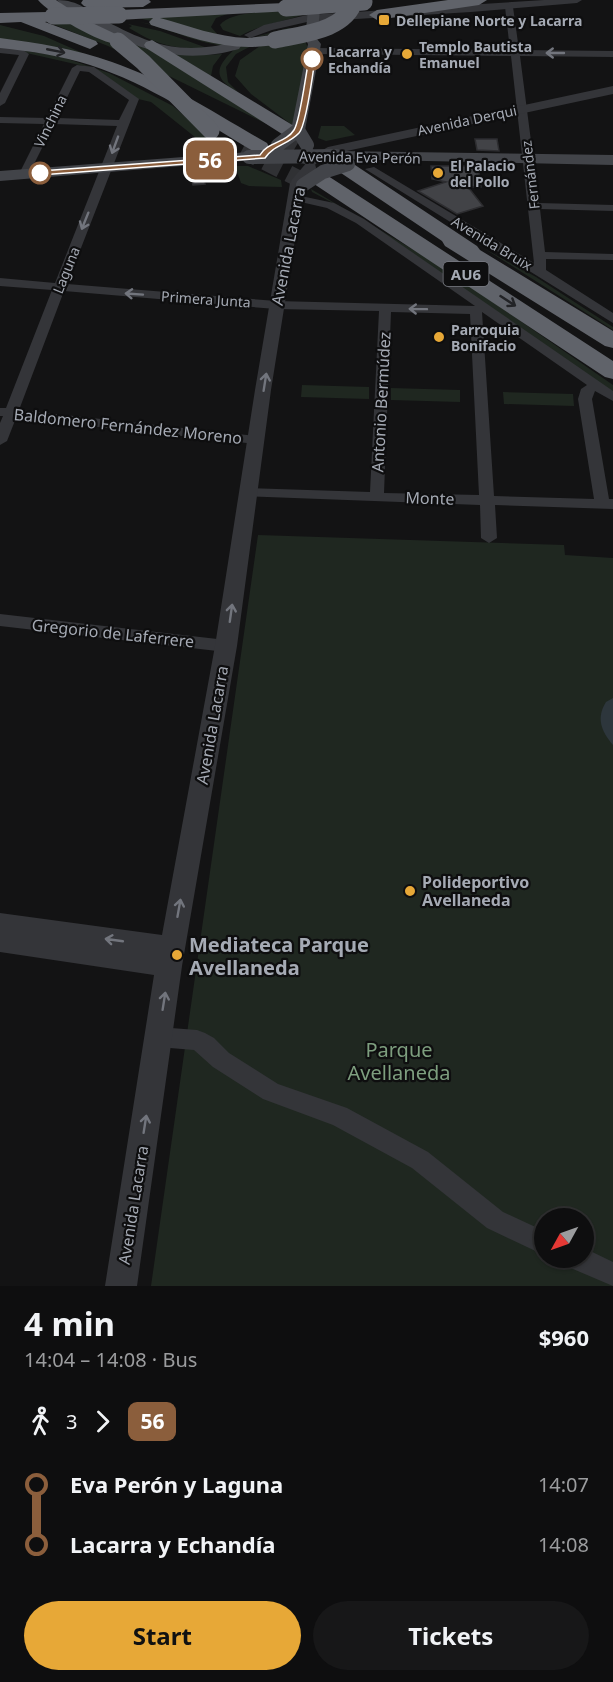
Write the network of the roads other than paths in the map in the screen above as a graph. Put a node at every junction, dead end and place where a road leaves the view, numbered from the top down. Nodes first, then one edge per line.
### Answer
1 (232, 0) edge
2 (315, 0) edge
3 (328, 0) edge
4 (347, 0) edge
5 (394, 0) edge
6 (479, 0) edge
7 (577, 0) edge
8 (360, 1) edge
9 (88, 4) edge
10 (53, 5) edge
11 (509, 7) junction
12 (0, 8) edge
13 (266, 9) junction
14 (377, 15) junction
15 (0, 18) edge
16 (320, 18) junction
17 (127, 19) junction
18 (28, 21) dead end
19 (250, 36) dead end
20 (272, 39) junction
21 (0, 43) edge
22 (152, 45) junction
23 (314, 47) junction
24 (0, 50) edge
25 (515, 53) junction
26 (114, 54) junction
27 (613, 54) edge
28 (231, 60) junction
29 (613, 90) edge
30 (134, 99) joint
31 (0, 103) edge
32 (522, 108) junction
33 (0, 120) edge
34 (50, 121) junction
35 (123, 123) junction
36 (378, 138) junction
37 (270, 144) junction
38 (308, 145) junction
39 (387, 157) junction
40 (528, 159) junction
41 (613, 160) edge
42 (107, 167) junction
43 (370, 169) dead end
44 (319, 172) junction
45 (24, 174) junction
46 (0, 176) edge
47 (534, 206) junction
48 (613, 208) edge
49 (540, 255) junction
50 (613, 257) edge
51 (540, 271) junction
52 (0, 282) edge
53 (59, 288) junction
54 (276, 305) junction
55 (385, 308) junction
56 (480, 308) junction
57 (607, 312) edge
58 (613, 319) edge
59 (613, 341) edge
60 (605, 379) edge
61 (613, 397) edge
62 (5, 413) edge
63 (256, 440) junction
64 (0, 441) edge
65 (248, 493) junction
66 (376, 496) junction
67 (487, 499) junction
68 (607, 504) edge
69 (489, 538) dead end
70 (0, 620) edge
71 (226, 645) junction
72 (0, 924) edge
73 (0, 941) edge
74 (171, 957) junction
75 (158, 1036) junction
76 (534, 1238) edge
77 (594, 1266) edge
78 (613, 1274) edge
79 (121, 1286) edge

1 - 9 highway
2 - 16 main road
3 - 16 main road
4 - 20 highway, bridge
5 - 8 highway
6 - 14 highway
7 - 11 street
8 - 13 highway, bridge
8 - 20 highway, bridge
9 - 10 highway, bridge
9 - 17 highway, bridge
9 - 17 highway, bridge
9 - 22 main road
10 - 12 highway
10 - 15 highway
10 - 22 main road
10 - 26 highway
11 - 14 street
11 - 25 street, Fernández
13 - 17 highway
13 - 20 highway
14 - 16 street
16 - 19 street
16 - 23 main road
17 - 20 highway
17 - 28 highway
18 - 26 highway
20 - 28 highway
21 -> 26 highway
22 - 28 highway
22 - 28 main road
23 - 25 street
23 - 37 main road
24 - 31 street
27 -> 25 street
25 - 32 street, Fernández
26 - 37 highway
26 - 37 highway, bridge
28 - 37 highway
29 - 32 street, Avenida Derqui
30 - 34 street, Vinchina
30 - 35 street, Laguna
32 - 36 street, Avenida Derqui
32 - 40 street, Fernández
33 - 34 street
34 - 35 street
34 - 45 street, Vinchina
35 -> 42 street, Laguna
36 - 39 main road
36 - 44 street, Avenida Derqui
37 - 38 main road
37 - 38 main road, bridge
37 - 42 main road
37 - 44 main road, Avenida Eva Perón
38 - 44 main road
39 - 40 main road, Avenida Eva Perón
39 - 44 main road, Avenida Eva Perón
40 - 41 main road, Avenida Eva Perón
40 - 47 street, Fernández
42 - 45 main road
42 -> 53 street, Laguna
43 - 51 street, Avenida Bruix
44 - 54 street, Avenida Lacarra
44 - 56 street
44 - 59 highway, AU6
44 -> 60 highway, AU6
45 - 46 main road
47 - 48 street
47 - 49 street, Fernández
49 - 50 street
49 - 51 street, Fernández
51 - 57 street, Avenida Bruix
52 - 53 street, Primera Junta
54 -> 53 street, Primera Junta
53 - 62 street, Laguna
54 - 55 street, Primera Junta
63 -> 54 street, Avenida Lacarra
56 -> 55 street, Primera Junta
55 - 66 street, Antonio Bermúdez
56 - 60 street
56 - 67 street
57 - 58 street, Avenida Bruix
60 - 61 street
60 - 68 street
62 - 63 street, Baldomero Fernández Moreno
62 - 64 street, Laguna
63 - 65 street, Avenida Lacarra
65 - 66 street, Monte
71 -> 65 street, Avenida Lacarra
66 - 67 street, Monte
67 - 68 street, Monte
67 - 69 street
70 - 71 street, Gregorio de Laferrere
74 -> 71 street, Avenida Lacarra
74 -> 72 street
73 - 74 street
75 -> 74 street, Avenida Lacarra
75 - 76 street
79 -> 75 street, Avenida Lacarra
77 - 78 street

